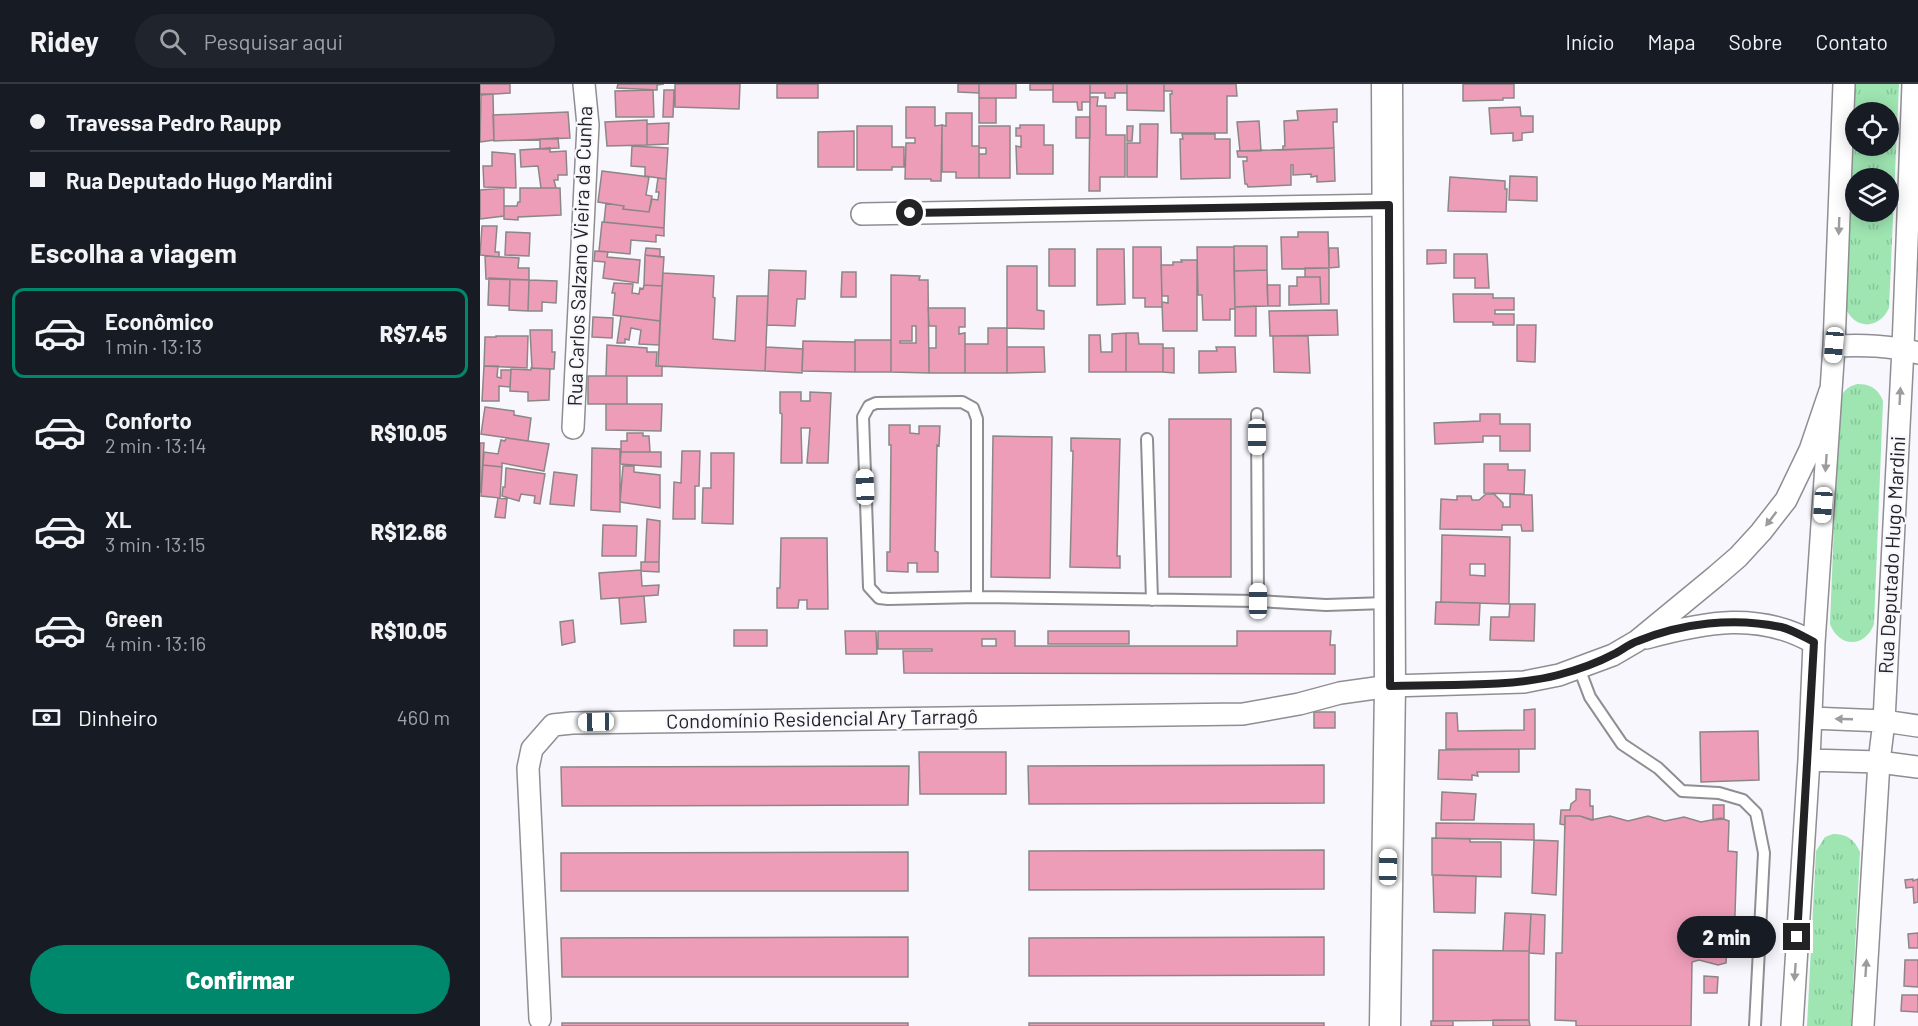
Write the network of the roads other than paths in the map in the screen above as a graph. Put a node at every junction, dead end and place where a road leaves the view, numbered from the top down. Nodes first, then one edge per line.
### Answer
1 (584, 84) edge
2 (1387, 84) edge
3 (1844, 84) edge
4 (1913, 84) edge
5 (1389, 205) junction
6 (862, 214) dead end
7 (1834, 345) junction
8 (1910, 351) edge
9 (1830, 391) junction
10 (1257, 414) dead end
11 (573, 428) dead end
12 (1147, 439) dead end
13 (977, 597) junction
14 (1152, 600) junction
15 (1258, 601) junction
16 (1390, 603) junction
17 (1637, 641) junction
18 (1814, 642) junction
19 (1579, 668) junction
20 (1390, 686) junction
21 (1811, 718) junction
22 (1884, 721) junction
23 (1918, 726) edge
24 (1809, 760) junction
25 (1879, 762) junction
26 (1918, 767) edge
27 (540, 1019) dead end
28 (1385, 1026) edge
29 (1755, 1026) edge
30 (1792, 1026) edge
31 (1863, 1026) edge

1 - 11 street, Rua Carlos Salzano Vieira da Cunha
2 - 5 main road
3 -> 7 street
4 - 8 street, Rua Deputado Hugo Mardini
5 - 6 street
5 - 16 main road
7 - 8 street
7 - 9 street
22 -> 8 street, Rua Deputado Hugo Mardini
9 -> 17 street
9 -> 18 street
10 - 15 lane
12 - 14 lane
13 - 13 lane
13 - 14 lane
14 - 15 lane
15 - 16 lane
16 - 20 main road
17 - 18 street
17 - 19 street, Condomínio Residencial Ary Tarragô
18 - 21 street
19 - 20 street, Condomínio Residencial Ary Tarragô
19 - 29 lane
20 - 27 street, Condomínio Residencial Ary Tarragô
20 - 28 main road
22 -> 21 street
21 - 24 street
22 - 23 street
22 - 25 street, Rua Deputado Hugo Mardini
24 - 25 street
24 -> 30 street
25 - 26 street
31 -> 25 street, Rua Deputado Hugo Mardini

